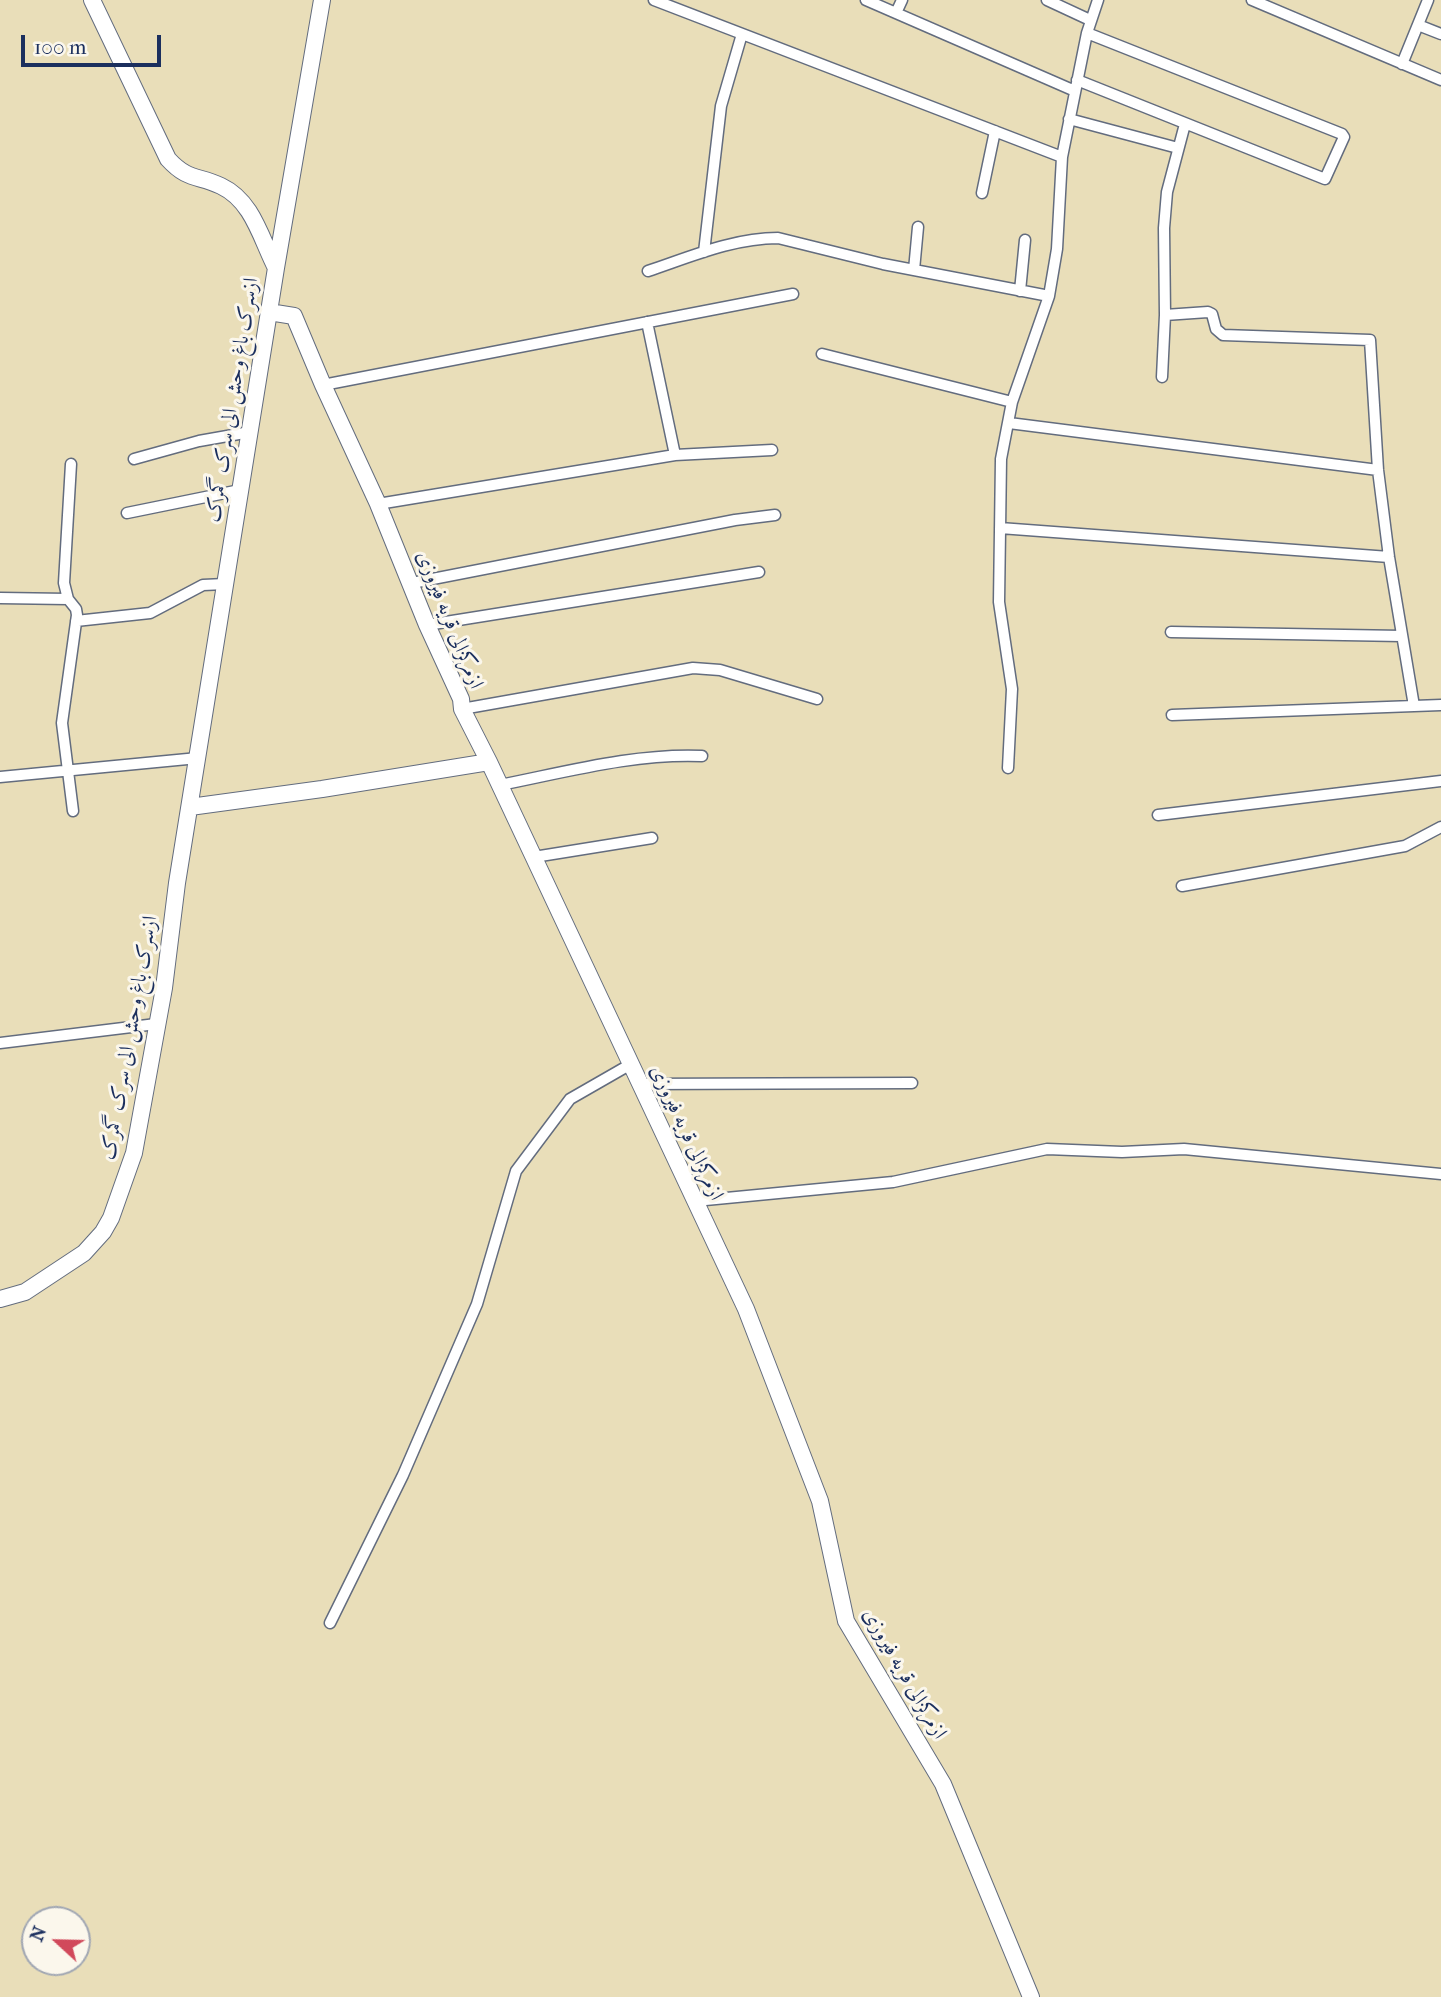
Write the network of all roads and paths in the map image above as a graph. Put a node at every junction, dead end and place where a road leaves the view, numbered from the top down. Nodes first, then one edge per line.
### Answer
1 (92, 0) edge
2 (322, 0) edge
3 (654, 0) edge
4 (866, 0) edge
5 (902, 0) edge
6 (1047, 0) edge
7 (1098, 0) edge
8 (1252, 0) edge
9 (1428, 0) edge
10 (896, 13) junction
11 (1090, 20) junction
12 (1418, 25) junction
13 (1087, 33) junction
14 (742, 34) junction
15 (1441, 34) edge
16 (1402, 64) junction
17 (1441, 80) edge
18 (1076, 86) junction
19 (1069, 119) junction
20 (1185, 124) junction
21 (995, 131) junction
22 (1178, 148) junction
23 (1062, 157) junction
24 (982, 193) dead end
25 (918, 227) dead end
26 (1025, 240) dead end
27 (704, 252) junction
28 (276, 268) junction
29 (914, 270) junction
30 (648, 271) dead end
31 (1020, 291) junction
32 (793, 294) dead end
33 (1049, 296) junction
34 (269, 312) junction
35 (1165, 315) junction
36 (647, 322) junction
37 (822, 354) dead end
38 (1162, 377) dead end
39 (323, 385) junction
40 (1012, 402) junction
41 (1009, 423) junction
42 (250, 432) junction
43 (772, 450) dead end
44 (676, 455) junction
45 (134, 458) dead end
46 (71, 464) dead end
47 (1378, 470) junction
48 (240, 490) junction
49 (378, 504) junction
50 (127, 513) dead end
51 (775, 515) dead end
52 (1000, 528) junction
53 (1389, 557) junction
54 (759, 572) dead end
55 (411, 583) junction
56 (225, 584) junction
57 (0, 598) edge
58 (68, 599) junction
59 (76, 621) junction
60 (427, 625) junction
61 (1171, 632) dead end
62 (1402, 636) junction
63 (817, 699) dead end
64 (1441, 705) edge
65 (1414, 706) junction
66 (462, 709) junction
67 (1172, 716) dead end
68 (702, 756) dead end
69 (198, 758) junction
70 (489, 762) junction
71 (1008, 768) dead end
72 (67, 771) junction
73 (0, 777) edge
74 (1441, 780) edge
75 (500, 785) junction
76 (190, 807) junction
77 (73, 811) dead end
78 (1158, 816) dead end
79 (1441, 827) edge
80 (652, 838) dead end
81 (534, 857) junction
82 (1182, 886) dead end
83 (156, 1024) junction
84 (0, 1044) edge
85 (631, 1064) junction
86 (912, 1083) dead end
87 (640, 1084) junction
88 (1441, 1174) edge
89 (695, 1201) junction
90 (0, 1299) edge
91 (330, 1623) dead end
92 (1031, 1997) edge

1 - 28 main road
2 - 28 main road, ازسرک باغ وحش الی سرک گمرک
3 - 14 street
4 - 10 street
5 - 10 street
6 - 11 street
7 - 11 street
8 - 16 street
9 - 12 street
10 - 18 street
11 - 13 street
12 - 15 street
12 - 16 street
13 - 18 street
13 - 20 street
14 - 21 street
14 - 27 street
16 - 17 street
18 - 19 street
18 - 20 street
19 - 22 street
19 - 23 street
20 - 22 street
21 - 23 street
21 - 24 street
22 - 35 street
23 - 33 street
25 - 29 street
26 - 31 street
27 - 29 street
27 - 30 street
28 - 34 main road, ازسرک باغ وحش الی سرک گمرک
29 - 31 street
31 - 33 street
32 - 36 street
33 - 40 street
34 - 39 main road, ازمرکزالی قریه فیروزی
34 - 42 main road, ازسرک باغ وحش الی سرک گمرک
35 - 38 street
35 - 47 street
36 - 39 street
36 - 44 street
37 - 40 street
39 - 49 main road, ازمرکزالی قریه فیروزی
40 - 41 street
41 - 47 street
41 - 52 street
42 - 45 street
42 - 48 main road, ازسرک باغ وحش الی سرک گمرک
43 - 44 street
44 - 49 street
46 - 58 street
47 - 53 street
48 - 50 street
48 - 56 main road, ازسرک باغ وحش الی سرک گمرک
49 - 55 main road, ازمرکزالی قریه فیروزی
51 - 55 street
52 - 53 street
52 - 71 street
53 - 62 street
54 - 60 street
55 - 60 main road, ازمرکزالی قریه فیروزی
56 - 59 street
56 - 69 main road, ازسرک باغ وحش الی سرک گمرک
57 - 58 street
58 - 59 street
59 - 72 street
60 - 66 main road, ازمرکزالی قریه فیروزی
61 - 62 street
62 - 65 street
63 - 66 street
64 - 65 street
65 - 67 street
66 - 70 main road, ازمرکزالی قریه فیروزی
68 - 75 street
69 - 72 street
69 - 76 main road, ازسرک باغ وحش الی سرک گمرک
70 - 75 main road, ازمرکزالی قریه فیروزی
70 - 76 main road
72 - 73 street
72 - 77 street
74 - 78 street
75 - 81 main road, ازمرکزالی قریه فیروزی
76 - 83 main road, ازسرک باغ وحش الی سرک گمرک
79 - 82 street
80 - 81 street
81 - 85 main road, ازمرکزالی قریه فیروزی
83 - 84 street
83 - 90 main road, ازسرک باغ وحش الی سرک گمرک
85 - 87 main road, ازمرکزالی قریه فیروزی
85 - 91 street
86 - 87 street
87 - 89 main road, ازمرکزالی قریه فیروزی
88 - 89 street
89 - 92 main road, ازمرکزالی قریه فیروزی

